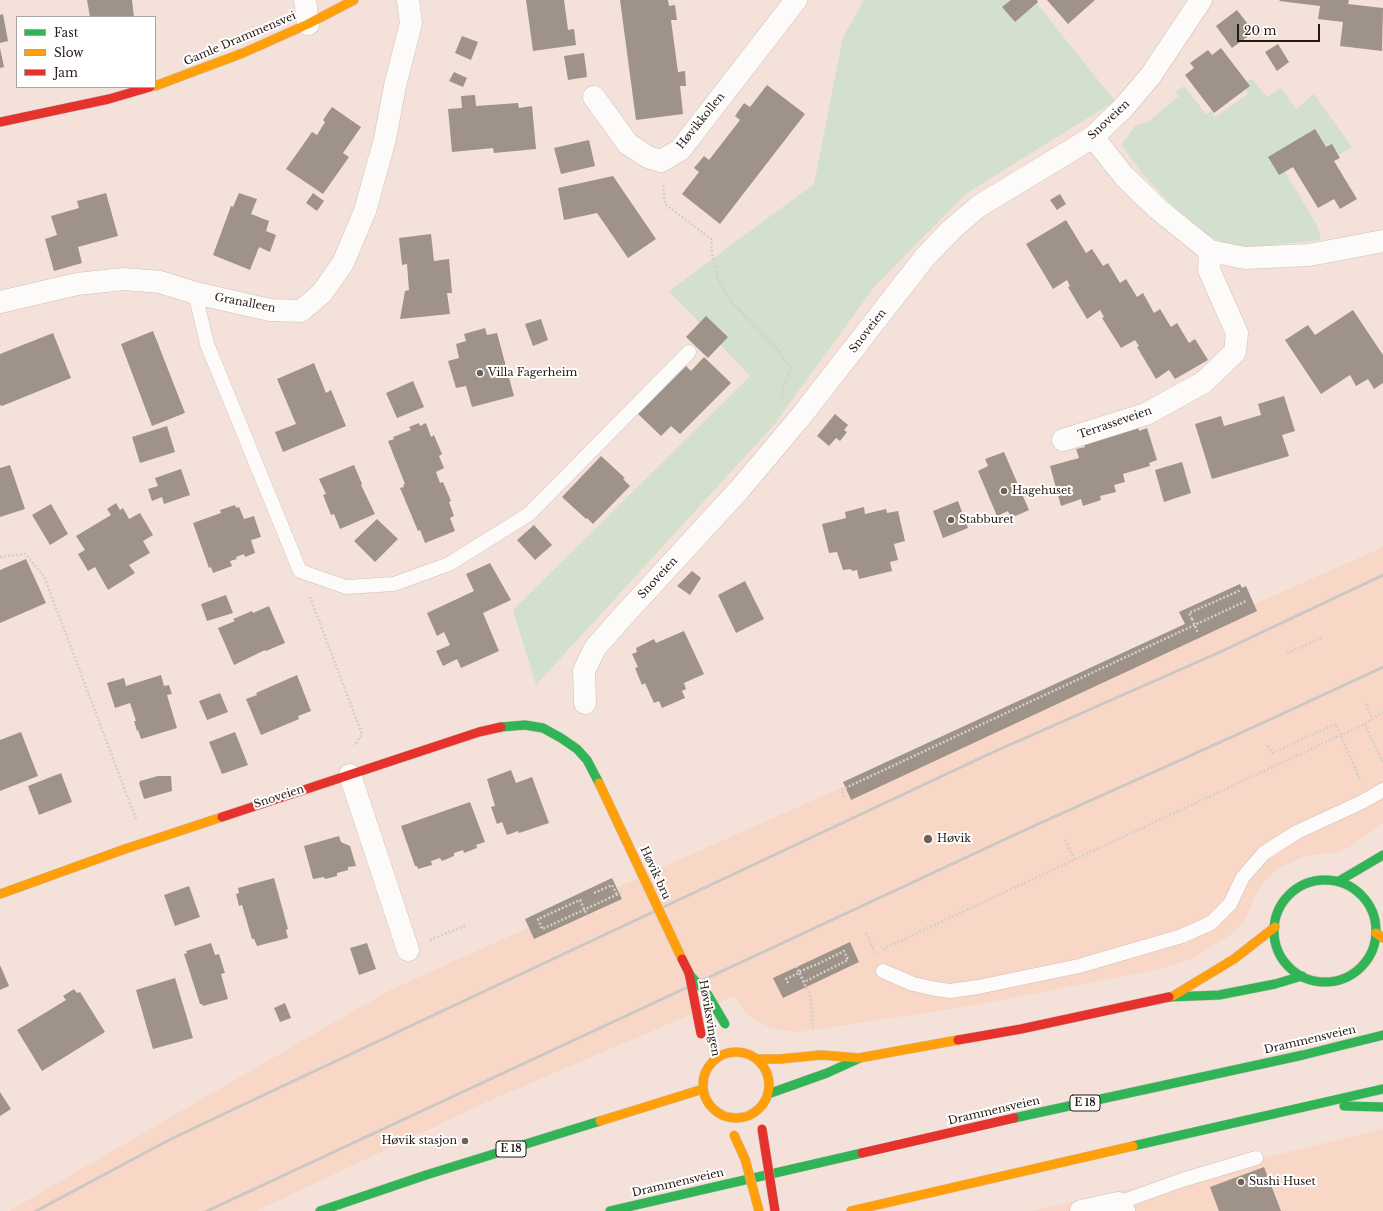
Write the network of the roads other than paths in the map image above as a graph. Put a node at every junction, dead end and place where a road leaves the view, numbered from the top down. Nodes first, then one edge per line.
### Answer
1 (305, 0) edge
2 (354, 0) edge
3 (408, 0) edge
4 (796, 0) edge
5 (1201, 0) edge
6 (308, 24) junction
7 (156, 86) edge
8 (147, 88) edge
9 (594, 97) dead end
10 (0, 122) edge
11 (1092, 137) junction
12 (1383, 241) edge
13 (1210, 251) junction
14 (195, 293) junction
15 (0, 302) edge
16 (689, 352) dead end
17 (1063, 440) dead end
18 (585, 703) dead end
19 (350, 775) junction
20 (599, 783) joint
21 (1383, 790) edge
22 (1383, 855) edge
23 (1339, 881) junction
24 (0, 894) edge
25 (1380, 908) dead end
26 (1375, 917) junction
27 (1274, 927) junction
28 (1380, 936) edge
29 (408, 950) road end
30 (883, 971) dead end
31 (689, 973) junction
32 (1302, 976) junction
33 (1173, 996) junction
34 (727, 1027) dead end
35 (1383, 1036) edge
36 (737, 1042) dead end
37 (703, 1045) dead end
38 (744, 1052) junction
39 (704, 1056) dead end
40 (859, 1058) junction
41 (757, 1059) junction
42 (706, 1069) junction
43 (703, 1089) junction
44 (1383, 1089) edge
45 (768, 1094) junction
46 (1310, 1105) junction
47 (1383, 1107) edge
48 (760, 1108) junction
49 (722, 1115) junction
50 (1256, 1158) dead end
51 (1125, 1208) edge
52 (320, 1211) edge
53 (610, 1211) edge
54 (759, 1211) edge
55 (774, 1211) edge
56 (851, 1211) edge
57 (1081, 1211) edge

1 - 6 street
2 - 6 main road, Gamle Drammensvei
3 - 14 street, Granalleen
4 - 9 street, Høvikkollen
5 - 11 street, Snoveien
6 - 7 main road, Gamle Drammensvei
8 - 10 main road
11 - 13 street
11 - 18 street, Snoveien
12 - 13 street
13 - 17 street, Terrasseveien
14 - 15 street, Granalleen
14 - 16 lane
19 - 20 main road, Snoveien
19 - 24 main road, Snoveien
19 - 29 street
20 - 31 main road, Høvik bru, bridge
21 - 30 lane
22 - 23 main road
23 - 26 main road
23 - 27 main road
25 - 26 main road
26 - 28 main road
27 - 32 main road
27 - 33 main road
28 - 32 main road
31 - 34 main road, Høviksvingen, bridge
31 - 37 main road, Høviksvingen, bridge
32 - 33 main road
33 - 40 main road
35 - 53 main road, Drammensveien / E 18
36 - 38 main road
38 - 41 main road
38 - 42 main road
39 - 42 main road, Høviksvingen
40 - 41 main road
40 - 45 main road
41 - 45 main road
42 - 43 main road
43 - 49 main road
43 - 52 main road, E 18
44 - 46 main road
45 - 48 main road
46 - 47 main road
46 - 56 main road
48 - 49 main road
48 - 55 main road, bridge
49 - 54 main road, bridge
50 - 51 lane
51 - 57 street

